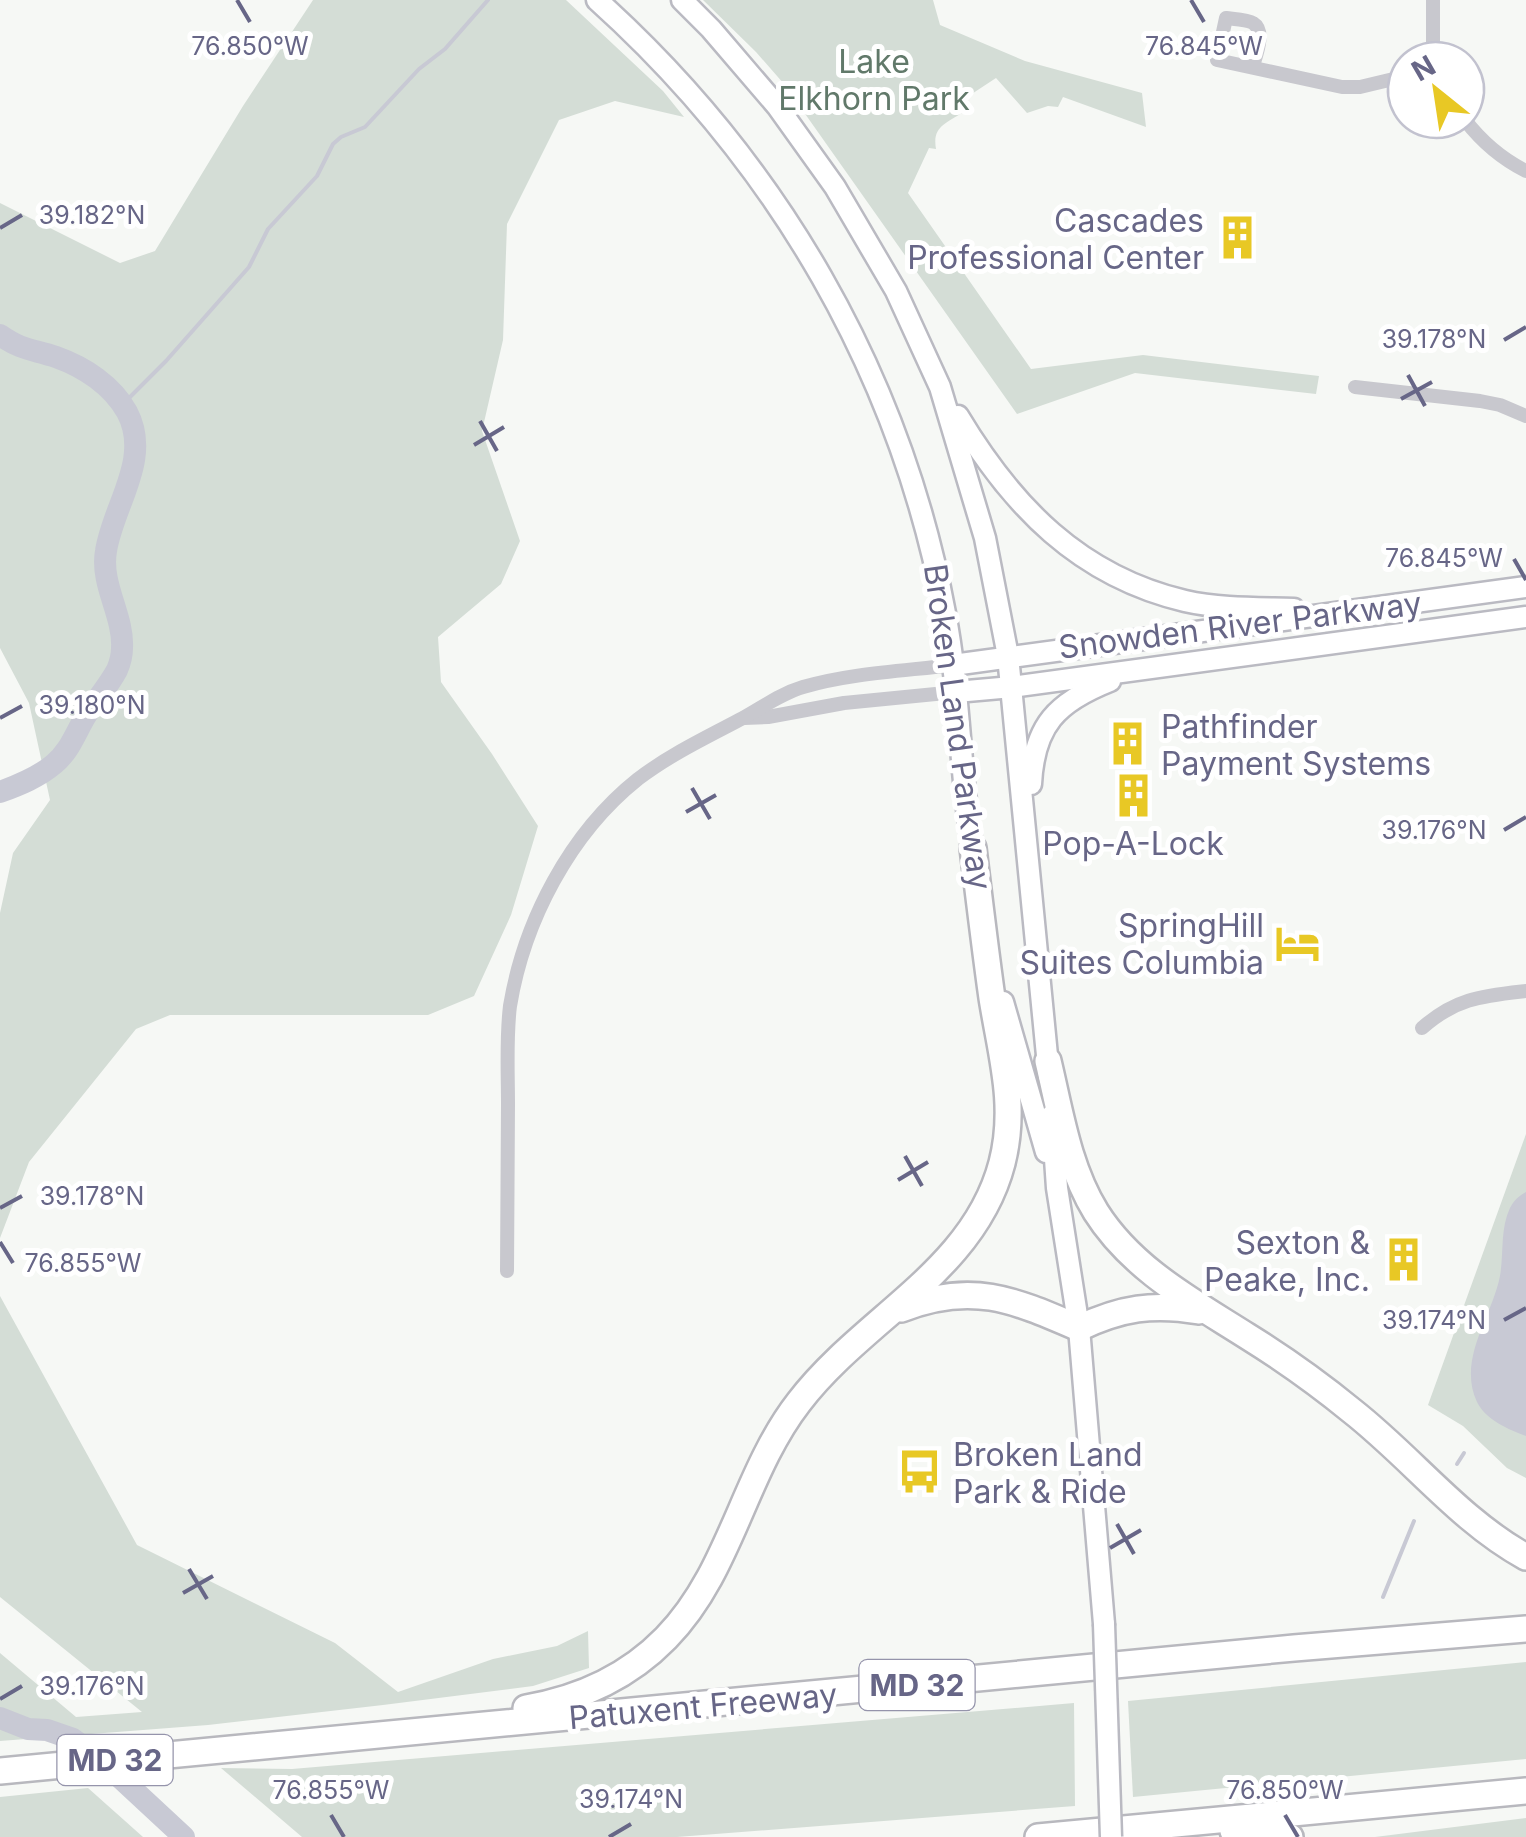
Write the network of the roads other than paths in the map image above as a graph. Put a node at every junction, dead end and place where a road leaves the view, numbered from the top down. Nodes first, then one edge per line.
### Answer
1 (597, 0) edge
2 (682, 0) edge
3 (1433, 0) edge
4 (1433, 40) edge
5 (1253, 66) dead end
6 (1386, 81) edge
7 (1481, 140) edge
8 (1526, 170) edge
9 (1356, 386) dead end
10 (940, 388) junction
11 (1526, 416) edge
12 (1526, 587) edge
13 (1360, 610) junction
14 (1526, 617) edge
15 (1008, 656) junction
16 (953, 664) junction
17 (1138, 670) junction
18 (1012, 687) junction
19 (956, 692) junction
20 (743, 718) junction
21 (1028, 841) junction
22 (973, 848) junction
23 (1526, 991) edge
24 (1422, 1028) dead end
25 (1048, 1060) junction
26 (1057, 1188) junction
27 (507, 1271) dead end
28 (892, 1312) junction
29 (1207, 1312) junction
30 (1080, 1328) junction
31 (1526, 1557) edge
32 (1526, 1629) edge
33 (309, 1742) junction
34 (0, 1771) edge
35 (1526, 1791) edge
36 (1122, 1832) edge
37 (1043, 1837) edge
38 (1290, 1837) edge

1 - 16 main road, Broken Land Parkway
2 - 10 main road, Broken Land Parkway
3 - 4 street
5 - 6 street
7 - 8 street
9 - 11 street
10 - 13 main road
10 - 15 main road, Broken Land Parkway
12 - 13 main road, Snowden River Parkway
13 - 15 main road, Snowden River Parkway
14 - 17 main road, Snowden River Parkway
15 - 16 main road, Snowden River Parkway
15 - 18 main road, Broken Land Parkway
16 - 19 main road, Broken Land Parkway
16 - 20 street
17 - 18 main road, Snowden River Parkway
17 - 21 main road
18 - 19 main road, Snowden River Parkway
18 - 21 main road, Broken Land Parkway
19 - 20 street
19 - 22 main road, Broken Land Parkway
20 - 27 street
21 - 25 main road, Broken Land Parkway
22 - 26 main road, Broken Land Parkway
22 - 28 highway
23 - 24 street
25 - 26 main road, Broken Land Parkway
25 - 29 highway
26 - 30 main road, Broken Land Parkway
28 - 30 highway
28 - 33 highway
29 - 30 highway
29 - 31 highway
30 - 36 main road, Broken Land Parkway, bridge
32 - 33 highway, Patuxent Freeway / MD 32
33 - 34 highway, Patuxent Freeway / MD 32
35 - 36 highway
36 - 37 highway
36 - 38 highway

